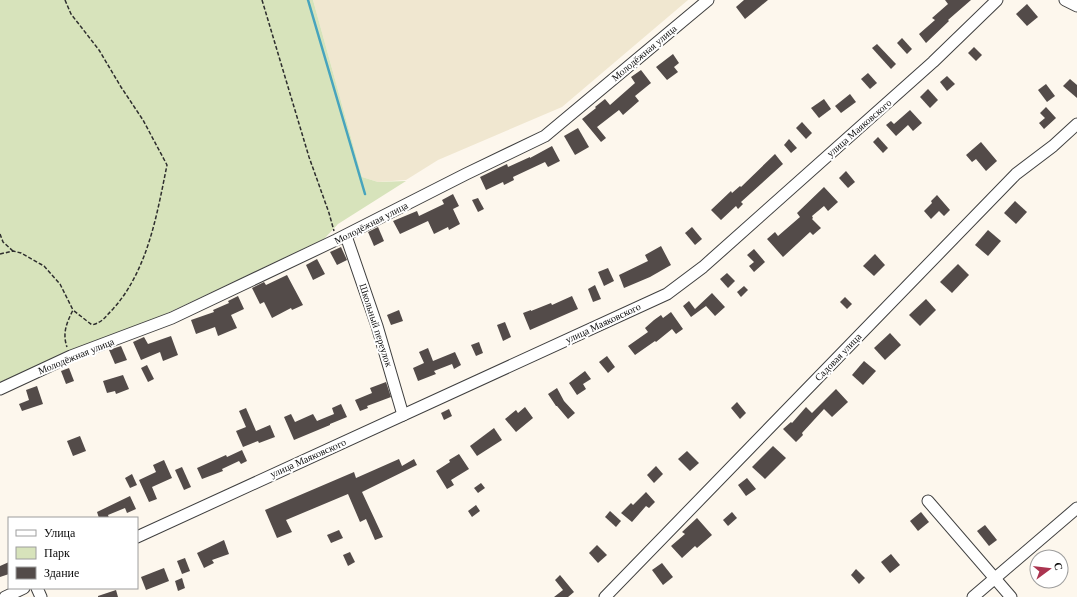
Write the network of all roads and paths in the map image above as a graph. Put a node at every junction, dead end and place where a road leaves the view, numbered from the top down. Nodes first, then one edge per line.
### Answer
1 (65, 0) edge
2 (262, 0) edge
3 (708, 0) edge
4 (997, 0) edge
5 (1065, 0) edge
6 (1077, 6) edge
7 (1077, 124) edge
8 (0, 234) edge
9 (341, 238) junction
10 (13, 251) junction
11 (0, 254) edge
12 (73, 310) junction
13 (71, 356) junction
14 (0, 388) edge
15 (403, 415) junction
16 (928, 501) dead end
17 (1077, 508) edge
18 (138, 536) edge
19 (995, 578) junction
20 (22, 589) edge
21 (5, 597) edge
22 (605, 597) edge
23 (973, 597) edge
24 (1010, 597) edge

1 - 12 path
2 - 9 path
3 - 9 street, Молодёжная улица
4 - 15 street, улица Маяковского
5 - 6 street
7 - 22 street, Садовая улица
8 - 10 path
9 - 13 street, Молодёжная улица
9 - 15 street, Школьный переулок
10 - 11 path
10 - 12 path
12 - 13 path
13 - 14 street, Молодёжная улица
15 - 18 street, улица Маяковского
16 - 19 street
17 - 19 street
19 - 23 street
19 - 24 street
20 - 21 street

